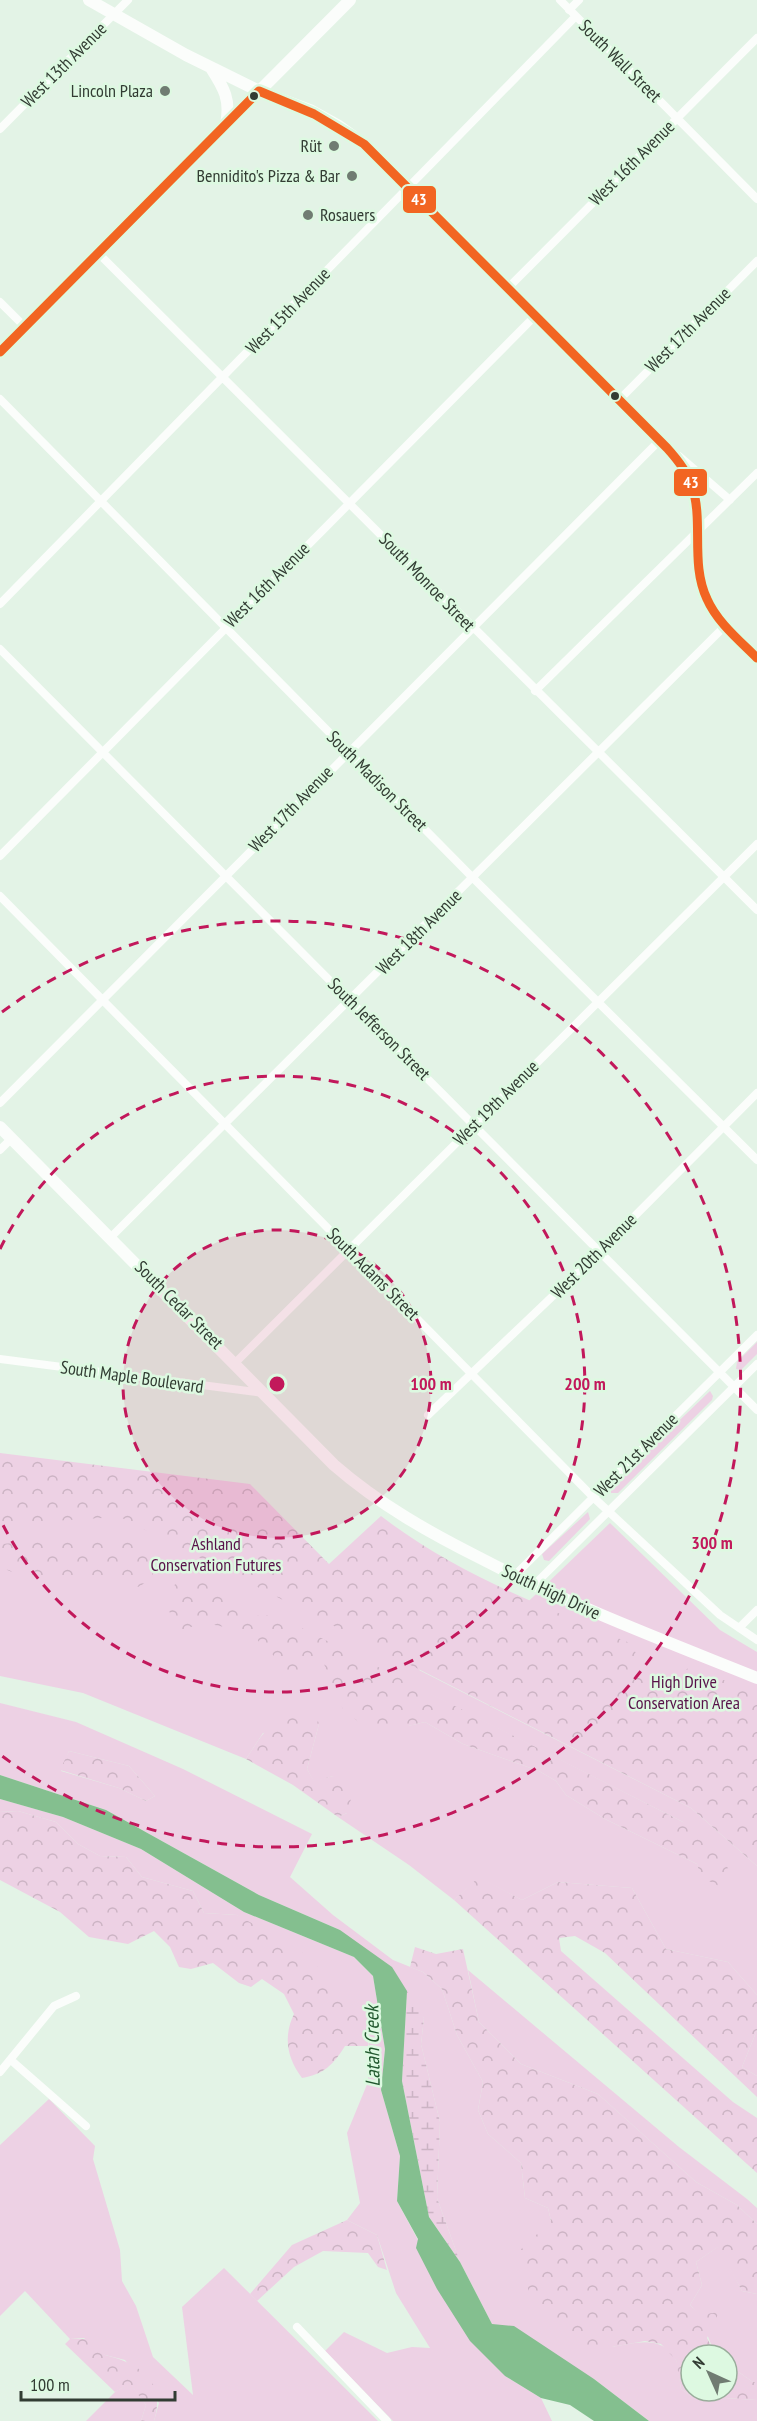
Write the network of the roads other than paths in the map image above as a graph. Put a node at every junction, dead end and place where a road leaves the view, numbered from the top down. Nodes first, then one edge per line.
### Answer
1 (89, 0) edge
2 (128, 0) edge
3 (350, 0) edge
4 (560, 0) edge
5 (579, 0) edge
6 (573, 13) junction
7 (114, 14) junction
8 (757, 38) edge
9 (211, 67) junction
10 (259, 91) junction
11 (677, 118) junction
12 (226, 124) junction
13 (0, 129) edge
14 (408, 188) junction
15 (757, 199) edge
16 (98, 253) junction
17 (757, 261) edge
18 (508, 288) junction
19 (0, 302) edge
20 (536, 315) junction
21 (25, 327) junction
22 (0, 352) edge
23 (224, 377) junction
24 (0, 399) edge
25 (620, 399) junction
26 (660, 440) junction
27 (757, 473) edge
28 (730, 500) junction
29 (99, 501) junction
30 (349, 502) junction
31 (695, 531) junction
32 (0, 604) edge
33 (725, 626) junction
34 (472, 627) junction
35 (225, 628) junction
36 (0, 649) edge
37 (757, 657) edge
38 (535, 691) junction
39 (348, 751) junction
40 (104, 752) junction
41 (598, 753) junction
42 (757, 844) edge
43 (0, 856) edge
44 (227, 875) junction
45 (724, 877) junction
46 (473, 878) junction
47 (0, 896) edge
48 (757, 910) edge
49 (351, 1000) junction
50 (597, 1001) junction
51 (102, 1002) junction
52 (757, 1093) edge
53 (0, 1103) edge
54 (474, 1125) junction
55 (724, 1125) junction
56 (225, 1126) junction
57 (0, 1127) edge
58 (11, 1139) junction
59 (0, 1150) edge
60 (757, 1160) edge
61 (111, 1237) junction
62 (350, 1250) junction
63 (600, 1251) junction
64 (757, 1335) edge
65 (0, 1359) edge
66 (235, 1363) junction
67 (757, 1364) edge
68 (719, 1372) junction
69 (472, 1376) junction
70 (734, 1387) junction
71 (264, 1393) junction
72 (757, 1410) edge
73 (428, 1415) dead end
74 (357, 1484) joint
75 (593, 1497) junction
76 (609, 1511) junction
77 (514, 1576) junction
78 (533, 1586) junction
79 (757, 1610) edge
80 (739, 1628) junction
81 (757, 1640) edge
82 (757, 1678) edge
83 (76, 1996) dead end
84 (12, 2061) junction
85 (0, 2072) edge
86 (86, 2126) dead end
87 (297, 2327) dead end
88 (387, 2421) edge

1 - 7 street
2 - 7 street, West 13th Avenue
3 - 10 street
4 - 6 street, South Wall Street
5 - 6 street, West 15th Avenue
6 - 11 street, South Wall Street
6 - 14 street, West 15th Avenue
7 - 9 street
7 - 13 street, West 13th Avenue
8 - 11 street, West 16th Avenue
9 - 10 street
9 - 12 street
10 - 12 street
10 - 14 street
11 - 15 street, South Wall Street
11 - 18 street, West 16th Avenue
12 - 16 street
14 - 18 street
14 - 23 street, West 15th Avenue
16 - 21 street
16 - 23 street, South Monroe Street
17 - 25 street, West 17th Avenue
18 - 20 street
19 - 21 street
20 - 25 street
20 - 30 street, West 16th Avenue
21 - 22 street
23 - 29 street, West 15th Avenue
23 - 30 street, South Monroe Street
24 - 29 street, South Madison Street
25 - 26 street
26 - 28 street
26 - 31 street
26 - 34 street, West 17th Avenue
27 - 28 street
28 - 31 street
29 - 32 street, West 15th Avenue
29 - 35 street, South Madison Street
30 - 34 street, South Monroe Street
30 - 35 street, West 16th Avenue
31 - 33 street
31 - 38 street
33 - 37 street
33 - 41 street, West 18th Avenue
34 - 38 street, South Monroe Street
34 - 39 street, West 17th Avenue
35 - 39 street, South Madison Street
35 - 40 street, West 16th Avenue
36 - 40 street, South Jefferson Street
38 - 41 street, South Monroe Street
39 - 44 street, West 17th Avenue
39 - 46 street, South Madison Street
40 - 43 street, West 16th Avenue
40 - 44 street, South Jefferson Street
41 - 45 street, South Monroe Street
41 - 46 street, West 18th Avenue
42 - 45 street, West 19th Avenue
44 - 49 street, South Jefferson Street
44 - 51 street, West 17th Avenue
45 - 48 street, South Monroe Street
45 - 50 street, West 19th Avenue
46 - 49 street, West 18th Avenue
46 - 50 street, South Madison Street
47 - 51 street, South Adams Street
49 - 54 street, South Jefferson Street
49 - 56 street, West 18th Avenue
50 - 54 street, West 19th Avenue
50 - 55 street, South Madison Street
51 - 53 street, West 17th Avenue
51 - 56 street, South Adams Street
52 - 55 street, West 20th Avenue
54 - 62 street, West 19th Avenue
54 - 63 street, South Jefferson Street
55 - 60 street, South Madison Street
55 - 63 street, West 20th Avenue
56 - 61 street, West 18th Avenue
56 - 62 street, South Adams Street
57 - 58 street, South Cedar Street
58 - 59 street
58 - 61 street, South Cedar Street
61 - 66 street, South Cedar Street
62 - 66 street, West 19th Avenue
62 - 69 street, South Adams Street
63 - 68 street, South Jefferson Street
63 - 69 street, West 20th Avenue
64 - 68 street, West 21st Avenue
65 - 71 street, South Maple Boulevard
66 - 71 street, South Cedar Street
67 - 70 street, West 21st Avenue
68 - 70 street, South Jefferson Street
68 - 75 street, West 21st Avenue
69 - 73 street, West 20th Avenue
69 - 75 street, South Adams Street
70 - 72 street, South Jefferson Street
70 - 76 street, West 21st Avenue
71 - 74 street, South Cedar Street
74 - 77 street, South High Drive
75 - 76 street, South Adams Street
75 - 77 street, West 21st Avenue
76 - 78 street, West 21st Avenue
76 - 80 street, South Adams Street
77 - 78 street, South High Drive
78 - 82 street, South High Drive
79 - 80 street
80 - 81 street, South Adams Street
83 - 84 street
84 - 85 street
84 - 86 street
87 - 88 street

